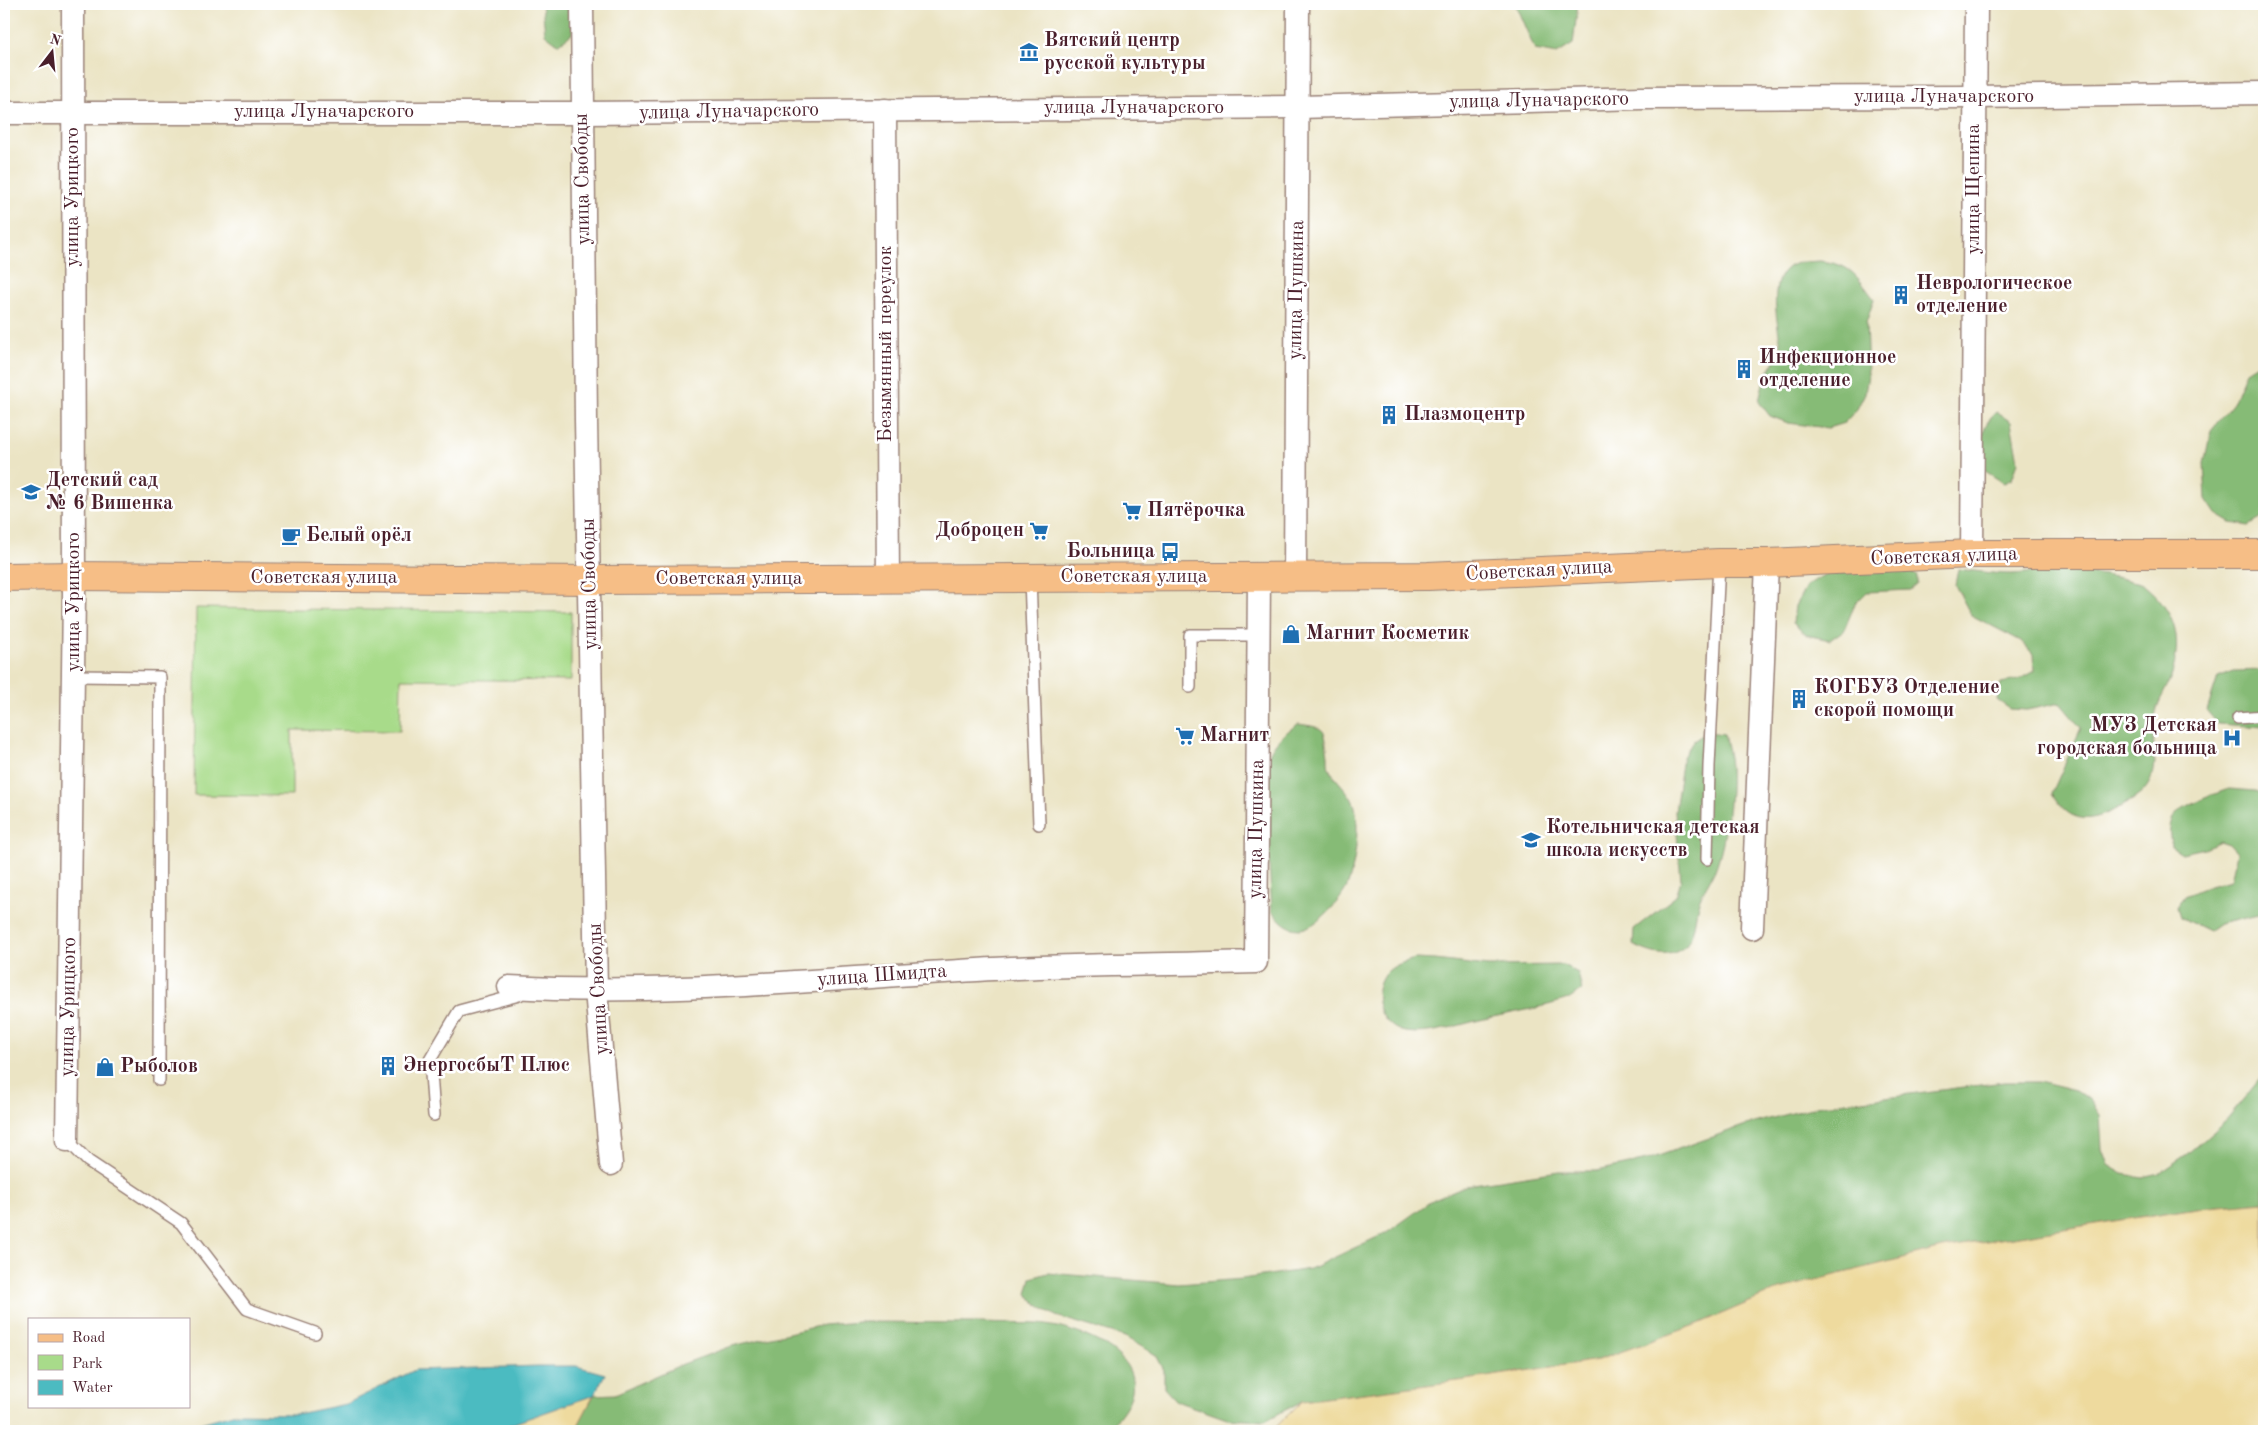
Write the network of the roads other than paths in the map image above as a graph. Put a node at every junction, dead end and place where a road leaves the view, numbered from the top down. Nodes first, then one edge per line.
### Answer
1 (73, 4) edge
2 (582, 4) edge
3 (1298, 4) edge
4 (1976, 4) edge
5 (2264, 93) edge
6 (1975, 97) junction
7 (1299, 107) junction
8 (885, 110) junction
9 (73, 111) junction
10 (4, 113) edge
11 (582, 113) junction
12 (1972, 554) junction
13 (2264, 554) edge
14 (1719, 563) junction
15 (1767, 563) junction
16 (74, 576) junction
17 (1259, 576) junction
18 (1295, 576) junction
19 (4, 577) edge
20 (1030, 578) junction
21 (888, 579) junction
22 (590, 580) junction
23 (1259, 635) junction
24 (74, 676) junction
25 (1190, 688) dead end
26 (2264, 716) edge
27 (2238, 718) dead end
28 (1039, 824) dead end
29 (1707, 859) dead end
30 (1752, 928) dead end
31 (1256, 962) joint
32 (509, 987) dead end
33 (553, 990) junction
34 (596, 990) junction
35 (159, 1080) dead end
36 (434, 1115) dead end
37 (67, 1140) joint
38 (611, 1164) dead end
39 (315, 1334) dead end

1 - 9 street, улица Урицкого
2 - 11 street, улица Свободы
3 - 7 street, улица Пушкина
4 - 6 street, улица Щепина
5 - 6 street, улица Луначарского
6 - 7 street, улица Луначарского
6 - 12 street, улица Щепина
7 - 8 street, улица Луначарского
7 - 18 street, улица Пушкина
8 - 11 street, улица Луначарского
8 - 21 street, Безымянный переулок
9 - 10 street, улица Луначарского
9 - 11 street, улица Луначарского
9 - 16 street, улица Урицкого
11 - 22 street, улица Свободы
12 - 13 main road, Советская улица
12 - 15 main road, Советская улица
14 - 15 main road, Советская улица
14 - 18 main road, Советская улица
14 - 29 lane
15 - 30 street
16 - 19 main road, Советская улица
16 - 22 main road, Советская улица
16 - 24 street, улица Урицкого
17 - 18 main road, Советская улица
17 - 20 main road, Советская улица
17 - 23 street, улица Пушкина
20 - 21 main road, Советская улица
20 - 28 lane
21 - 22 main road, Советская улица
22 - 34 street, улица Свободы
23 - 25 lane
23 - 31 street, улица Пушкина
24 - 35 lane
24 - 37 street, улица Урицкого
26 - 27 lane
31 - 34 street, улица Шмидта
32 - 33 street, улица Шмидта
33 - 34 street, улица Шмидта
33 - 36 lane
34 - 38 street, улица Свободы
37 - 39 lane

